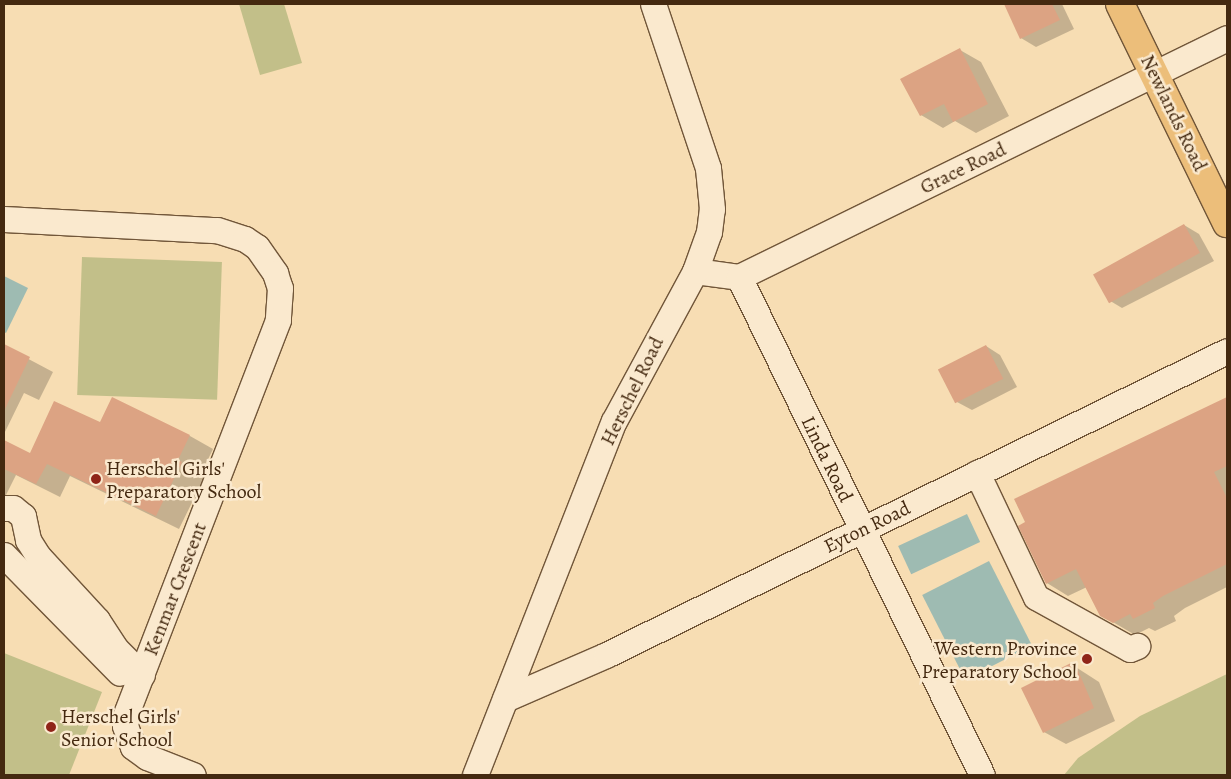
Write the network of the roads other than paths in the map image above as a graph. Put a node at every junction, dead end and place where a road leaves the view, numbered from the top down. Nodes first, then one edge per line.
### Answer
1 (1120, 4) edge
2 (660, 6) edge
3 (1227, 38) edge
4 (1155, 74) junction
5 (4, 219) edge
6 (1227, 223) edge
7 (695, 271) junction
8 (739, 277) junction
9 (1227, 351) edge
10 (976, 473) junction
11 (4, 508) edge
12 (861, 531) junction
13 (4, 555) edge
14 (1137, 646) dead end
15 (139, 682) junction
16 (505, 698) junction
17 (193, 775) edge
18 (475, 775) edge
19 (982, 775) edge

1 - 4 main road, Newlands Road
2 - 7 street, Herschel Road
3 - 4 street, Grace Road
4 - 6 main road, Newlands Road
4 - 8 street, Grace Road
5 - 15 street, Kenmar Crescent
7 - 8 street
7 - 16 street, Herschel Road
8 - 12 street, Linda Road
9 - 10 street, Eyton Road
10 - 12 street, Eyton Road
10 - 14 street
11 - 15 street
12 - 16 street, Eyton Road
12 - 19 street, Linda Road
13 - 15 street
15 - 17 street, Kenmar Crescent
16 - 18 street, Herschel Road

